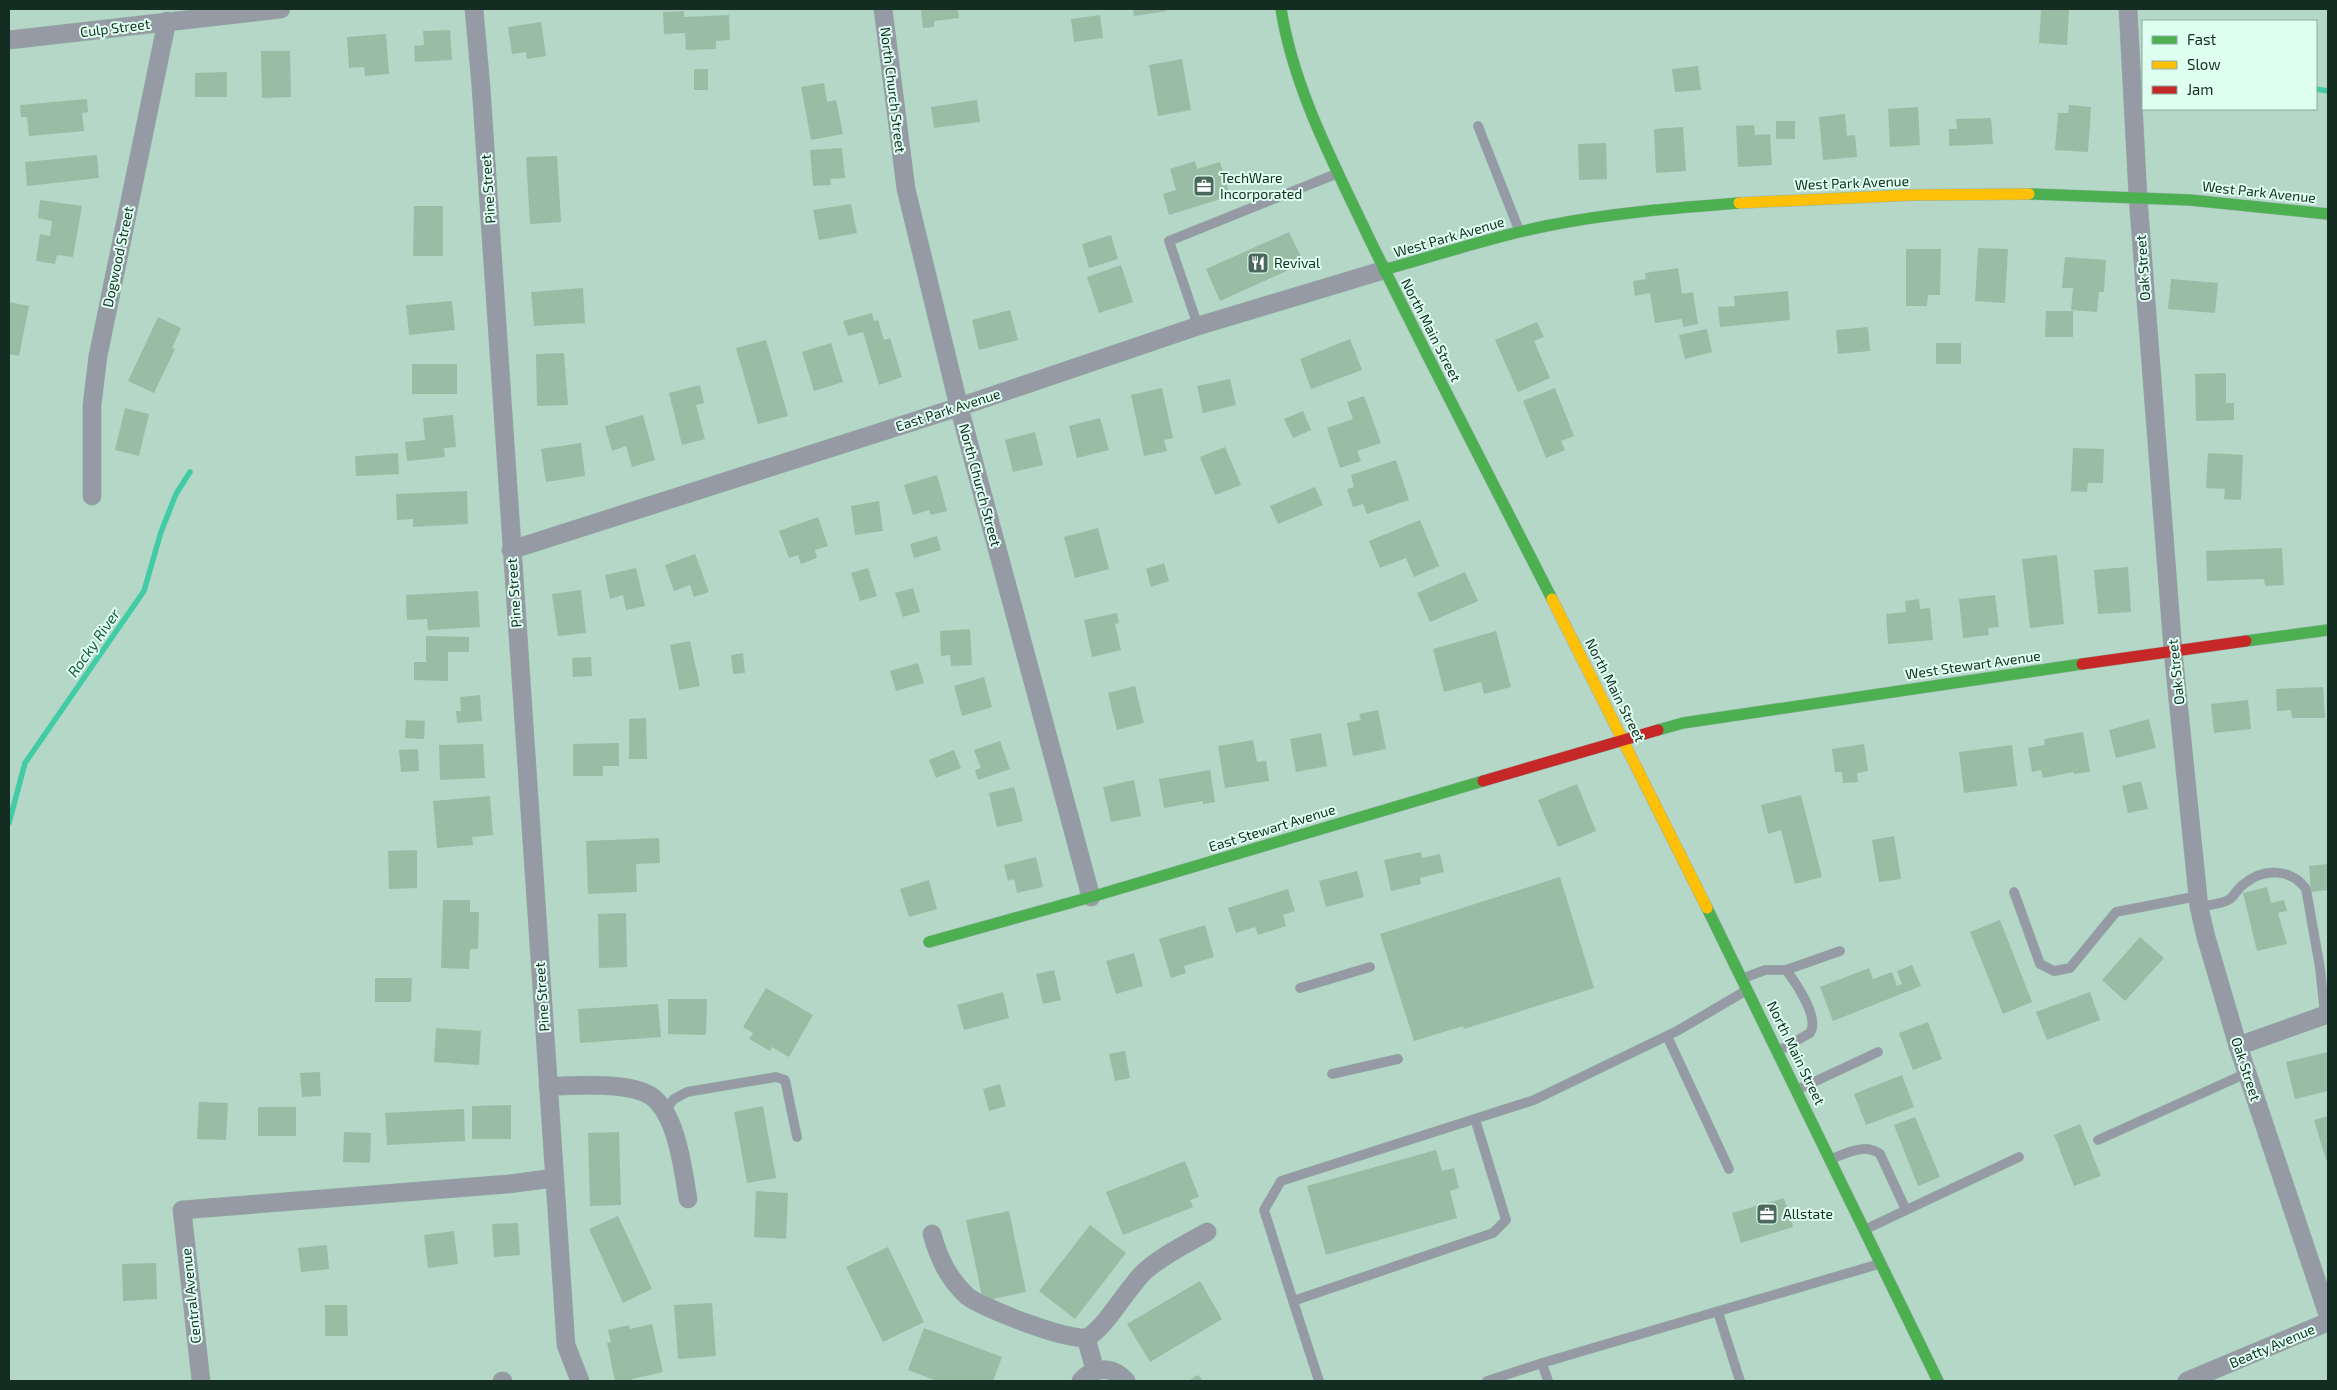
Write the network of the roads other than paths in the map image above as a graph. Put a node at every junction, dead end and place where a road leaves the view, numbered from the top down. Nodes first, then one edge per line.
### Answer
1 (281, 9) edge
2 (474, 9) edge
3 (883, 9) edge
4 (1281, 9) edge
5 (2128, 9) edge
6 (166, 21) junction
7 (9, 40) edge
8 (1478, 126) dead end
9 (1339, 173) junction
10 (2138, 197) junction
11 (2328, 214) edge
12 (1520, 232) junction
13 (1384, 270) junction
14 (1198, 326) junction
15 (959, 407) junction
16 (92, 496) dead end
17 (511, 550) junction
18 (2328, 630) edge
19 (2173, 651) junction
20 (1624, 739) junction
21 (2014, 892) dead end
22 (1091, 897) junction
23 (2199, 901) junction
24 (929, 942) dead end
25 (1840, 951) dead end
26 (1370, 966) dead end
27 (1786, 970) junction
28 (1742, 978) junction
29 (1300, 988) dead end
30 (1747, 989) junction
31 (2327, 1015) edge
32 (1667, 1036) junction
33 (2238, 1046) junction
34 (1778, 1051) junction
35 (1878, 1052) dead end
36 (1398, 1059) dead end
37 (2247, 1072) junction
38 (1332, 1074) dead end
39 (548, 1086) junction
40 (1797, 1090) junction
41 (665, 1110) junction
42 (1475, 1119) junction
43 (797, 1137) dead end
44 (2098, 1140) dead end
45 (2019, 1157) dead end
46 (1831, 1159) junction
47 (1730, 1169) dead end
48 (554, 1178) junction
49 (688, 1199) dead end
50 (1906, 1210) junction
51 (1866, 1230) junction
52 (1207, 1232) dead end
53 (932, 1234) dead end
54 (1882, 1263) junction
55 (1293, 1301) junction
56 (1718, 1312) junction
57 (2328, 1315) edge
58 (2328, 1322) edge
59 (1086, 1338) junction
60 (1542, 1362) junction
61 (1095, 1370) junction
62 (201, 1381) edge
63 (580, 1381) edge
64 (1082, 1381) edge
65 (1126, 1381) edge
66 (1319, 1381) edge
67 (1487, 1381) edge
68 (1548, 1381) edge
69 (1740, 1381) edge
70 (1938, 1381) edge
71 (2187, 1381) edge

1 - 6 street, Culp Street
2 - 17 street, Pine Street
3 - 15 street, North Church Street
4 - 9 main road, North Main Street
5 - 10 street, Oak Street
6 - 7 street, Culp Street
6 - 16 street, Dogwood Street
8 - 12 lane
9 - 13 main road, North Main Street
9 - 14 lane
10 - 11 main road, West Park Avenue
10 - 12 main road, West Park Avenue
10 - 19 street, Oak Street
12 - 13 main road, West Park Avenue
13 - 14 street, East Park Avenue
13 - 20 main road, North Main Street
14 - 15 street, East Park Avenue
15 - 17 street, East Park Avenue
15 - 22 street, North Church Street
17 - 39 street, Pine Street
18 - 19 main road, West Stewart Avenue
19 - 20 main road, West Stewart Avenue
19 - 23 street, Oak Street
20 - 22 main road, East Stewart Avenue
20 - 28 main road, North Main Street
21 - 23 lane
22 - 24 main road, East Stewart Avenue
23 - 31 lane
23 - 33 street, Oak Street
25 - 27 lane
26 - 29 lane
27 - 28 lane
27 - 34 lane
28 - 30 main road, North Main Street
30 - 32 lane
30 - 34 main road, North Main Street
31 - 33 street
32 - 42 lane
32 - 47 lane
33 - 37 street, Oak Street
34 - 40 main road, North Main Street
35 - 40 lane
36 - 38 lane
37 - 44 lane
37 - 57 street, Oak Street
39 - 41 street
39 - 48 street, Pine Street
40 - 46 main road, North Main Street
41 - 43 lane
41 - 49 street
42 - 55 lane
42 - 55 lane
45 - 50 lane
46 - 50 lane
46 - 51 main road, North Main Street
48 - 62 street, Central Avenue
48 - 63 street, Pine Street
50 - 51 lane
51 - 54 main road, North Main Street
52 - 59 street
53 - 59 street
54 - 56 lane
54 - 70 main road, North Main Street
55 - 66 lane
56 - 60 lane
56 - 69 lane
58 - 71 street, Beatty Avenue
59 - 61 street
60 - 67 lane
60 - 68 lane
61 - 64 street
61 - 65 street

